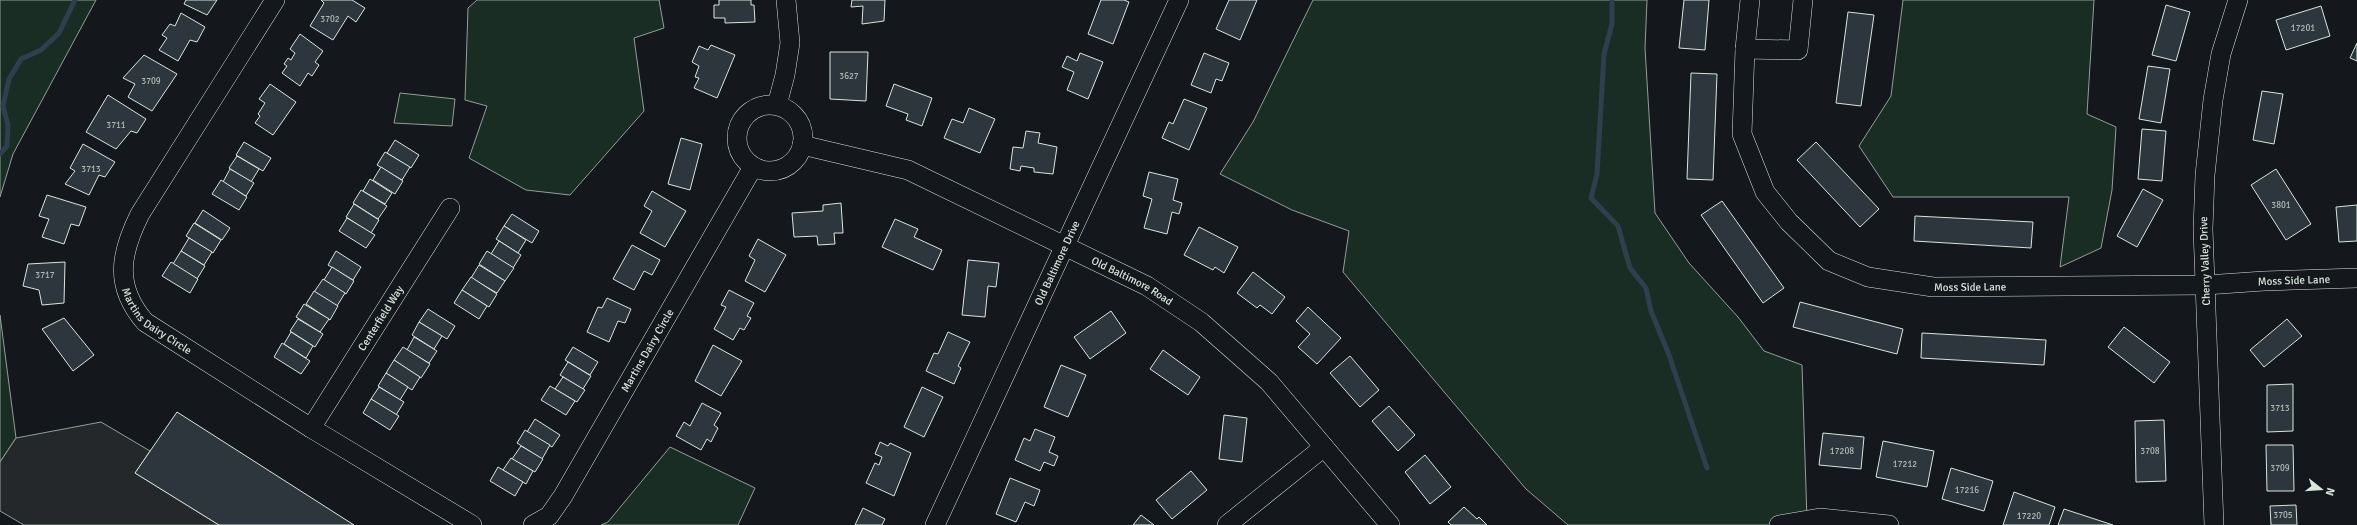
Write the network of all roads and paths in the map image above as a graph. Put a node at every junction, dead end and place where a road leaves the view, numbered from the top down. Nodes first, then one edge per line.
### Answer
1 (275, 0) edge
2 (786, 0) edge
3 (1179, 0) edge
4 (1750, 0) edge
5 (1804, 0) edge
6 (2238, 0) edge
7 (1745, 49) junction
8 (777, 105) junction
9 (802, 145) junction
10 (753, 167) junction
11 (450, 208) dead end
12 (1066, 246) junction
13 (2357, 278) edge
14 (2206, 285) junction
15 (311, 428) junction
16 (1324, 447) junction
17 (472, 525) edge
18 (533, 525) edge
19 (935, 525) edge
20 (1228, 525) edge
21 (1390, 525) edge
22 (1779, 525) edge
23 (1889, 525) edge
24 (2214, 525) edge

1 - 15 street, Martins Dairy Circle
2 - 8 street
3 - 12 street, Old Baltimore Drive
4 - 7 street, Moss Side Lane
5 - 7 street
6 - 14 street, Cherry Valley Drive
7 - 14 street, Moss Side Lane
8 - 9 street
8 - 10 street
9 - 10 street
9 - 12 street, Old Baltimore Road
10 - 18 street, Martins Dairy Circle
11 - 15 street, Centerfield Way
12 - 16 street, Old Baltimore Road
12 - 19 street, Old Baltimore Drive
13 - 14 street, Moss Side Lane
14 - 24 street, Cherry Valley Drive
15 - 17 street, Martins Dairy Circle
16 - 20 street
16 - 21 street, Old Baltimore Road
22 - 23 street

